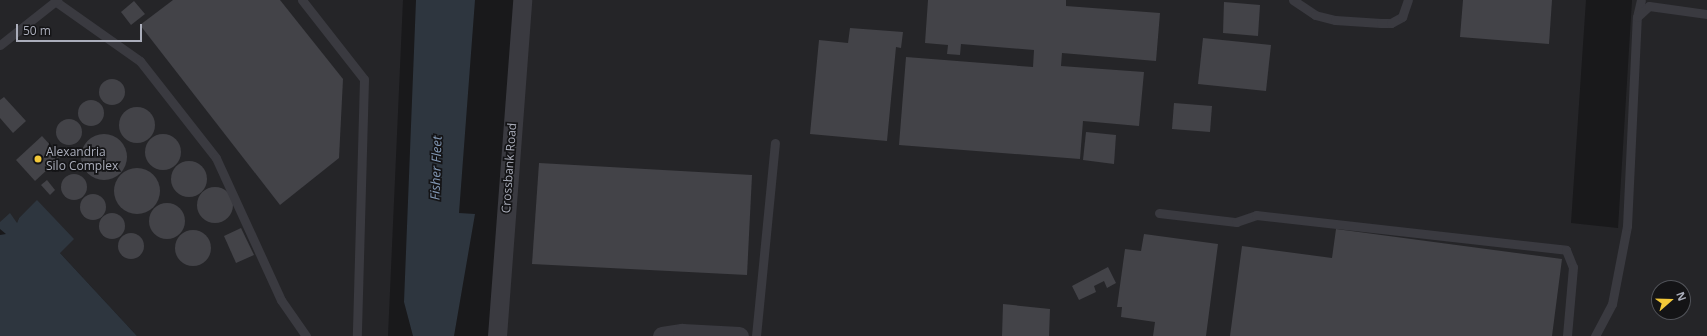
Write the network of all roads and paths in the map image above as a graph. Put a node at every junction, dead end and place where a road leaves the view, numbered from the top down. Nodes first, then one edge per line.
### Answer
1 (56, 0) edge
2 (302, 0) edge
3 (522, 0) edge
4 (1293, 0) edge
5 (1408, 0) edge
6 (1641, 0) edge
7 (1707, 14) edge
8 (1637, 17) junction
9 (0, 45) edge
10 (775, 143) dead end
11 (1158, 213) dead end
12 (306, 336) edge
13 (357, 336) edge
14 (497, 336) edge
15 (662, 336) edge
16 (739, 336) edge
17 (756, 336) edge
18 (1567, 336) edge
19 (1595, 336) edge

1 - 9 lane
1 - 12 lane
2 - 13 lane
3 - 14 street, Crossbank Road
4 - 5 lane
6 - 8 lane
7 - 8 lane
8 - 19 lane
10 - 17 lane
11 - 18 lane
15 - 16 street

